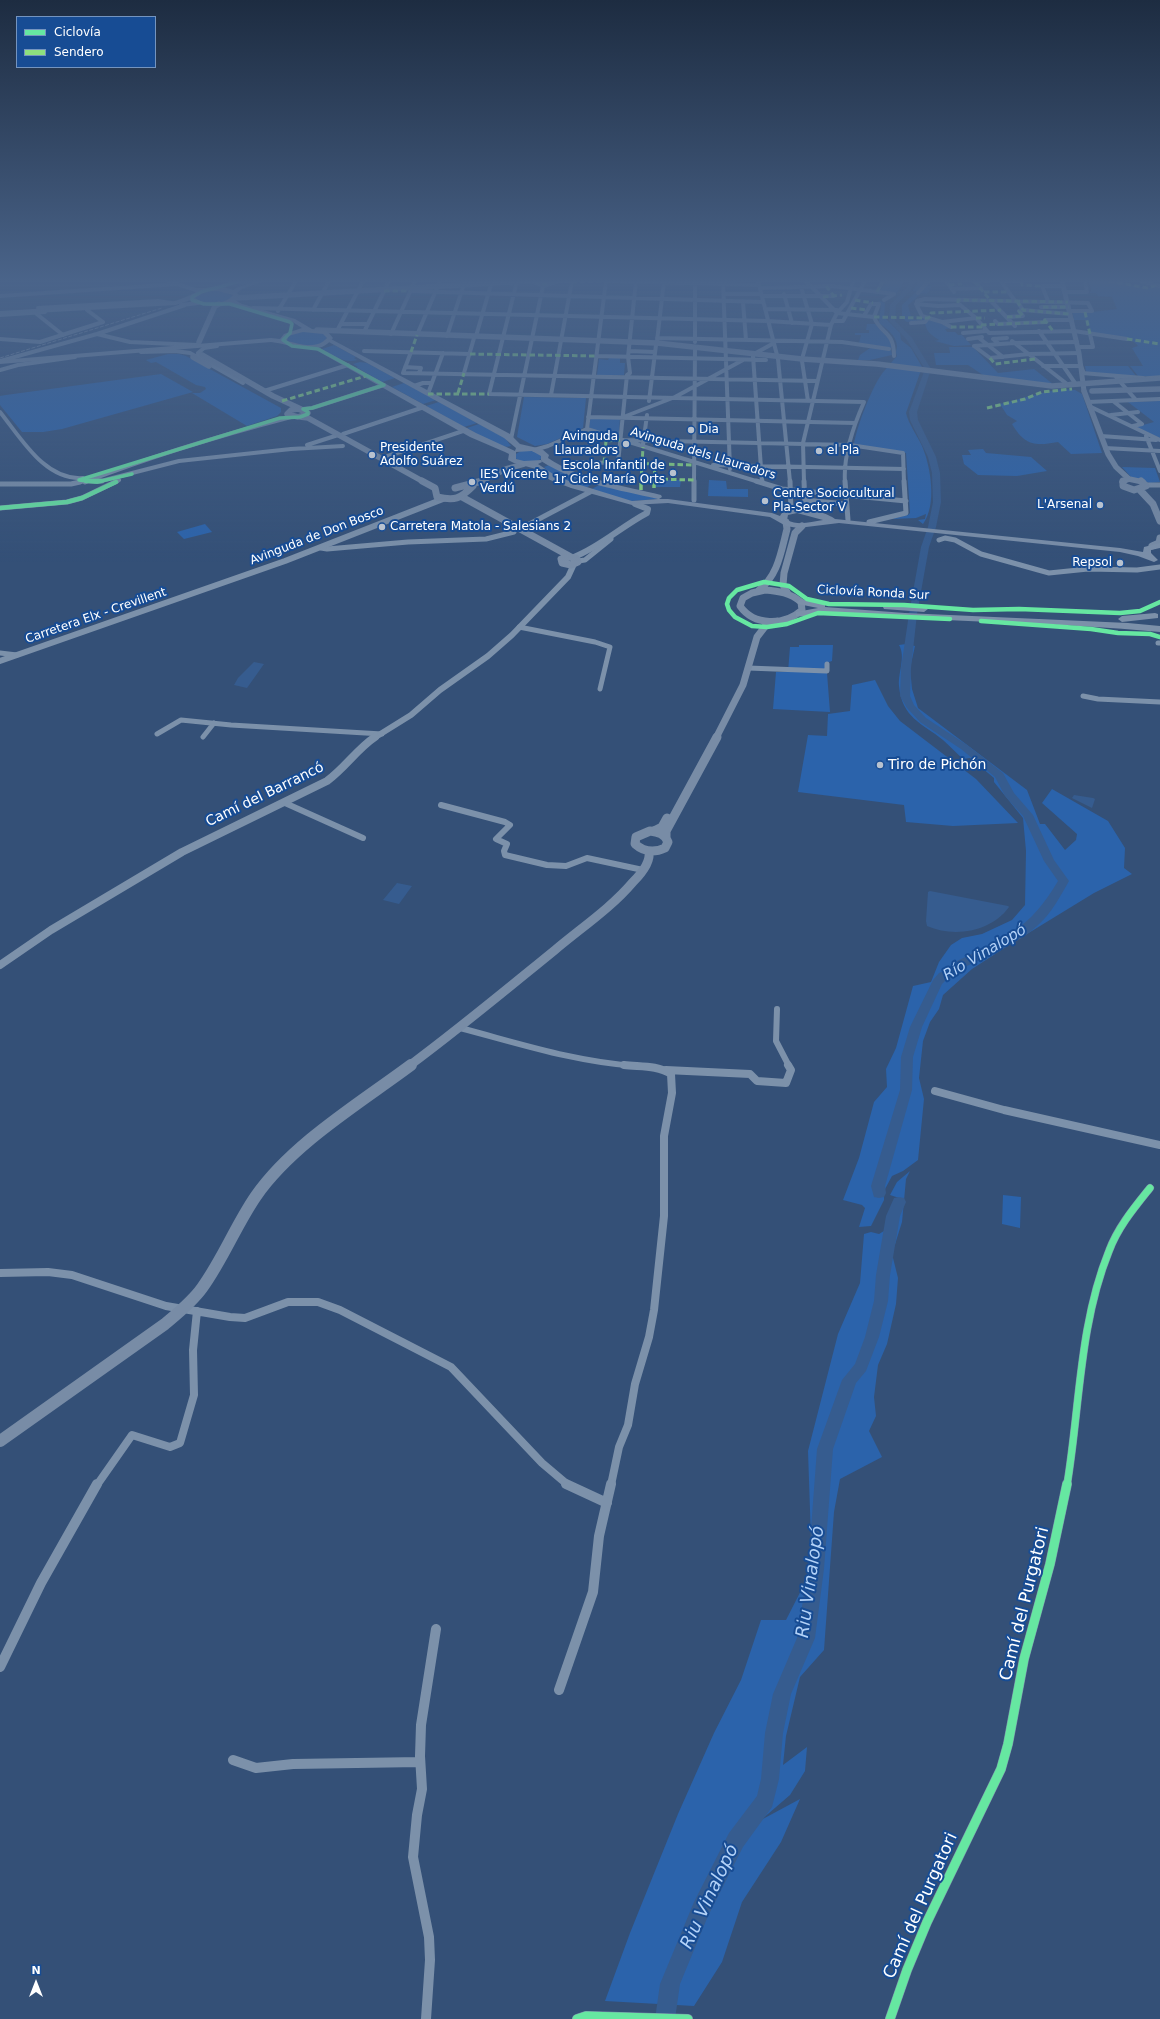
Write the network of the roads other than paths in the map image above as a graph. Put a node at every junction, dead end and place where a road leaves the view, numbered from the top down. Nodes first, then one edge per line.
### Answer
1 (231, 375) edge
2 (232, 375) edge
3 (233, 375) edge
4 (234, 375) edge
5 (310, 375) edge
6 (366, 375) edge
7 (395, 375) edge
8 (433, 375) edge
9 (493, 375) edge
10 (524, 375) edge
11 (555, 375) edge
12 (564, 375) edge
13 (716, 375) edge
14 (727, 375) edge
15 (754, 375) edge
16 (779, 375) edge
17 (804, 375) edge
18 (818, 375) edge
19 (971, 375) edge
20 (1055, 375) edge
21 (1069, 375) edge
22 (1082, 375) edge
23 (1105, 375) edge
24 (594, 376) junction
25 (1115, 376) junction
26 (626, 377) junction
27 (652, 377) junction
28 (695, 378) junction
29 (1157, 378) edge
30 (710, 379) junction
31 (727, 379) junction
32 (754, 380) junction
33 (780, 380) junction
34 (243, 381) junction
35 (805, 381) junction
36 (817, 381) junction
37 (1120, 382) junction
38 (432, 383) junction
39 (1066, 383) junction
40 (384, 385) junction
41 (414, 386) junction
42 (695, 387) junction
43 (1072, 387) junction
44 (1083, 388) junction
45 (1160, 388) edge
46 (262, 390) junction
47 (1126, 390) junction
48 (429, 391) dead end
49 (520, 394) junction
50 (551, 395) junction
51 (591, 396) junction
52 (625, 396) junction
53 (650, 397) junction
54 (676, 398) junction
55 (696, 398) junction
56 (727, 399) junction
57 (1160, 399) edge
58 (756, 400) junction
59 (782, 400) junction
60 (1136, 400) junction
61 (810, 401) junction
62 (1113, 401) junction
63 (1088, 404) junction
64 (424, 407) junction
65 (648, 408) junction
66 (307, 410) junction
67 (0, 412) edge
68 (1138, 412) dead end
69 (1128, 413) junction
70 (289, 414) junction
71 (1110, 415) junction
72 (300, 417) junction
73 (588, 417) junction
74 (623, 418) junction
75 (647, 418) junction
76 (696, 419) junction
77 (728, 420) junction
78 (758, 421) junction
79 (784, 421) junction
80 (808, 422) junction
81 (855, 423) junction
82 (1133, 426) junction
83 (587, 429) junction
84 (466, 430) junction
85 (1145, 432) junction
86 (340, 434) junction
87 (1101, 436) junction
88 (511, 439) junction
89 (1148, 439) junction
90 (620, 440) junction
91 (644, 440) junction
92 (1160, 440) edge
93 (694, 441) junction
94 (729, 441) junction
95 (759, 442) junction
96 (786, 443) junction
97 (803, 443) junction
98 (850, 445) junction
99 (307, 446) dead end
100 (343, 446) dead end
101 (548, 446) junction
102 (643, 447) junction
103 (1105, 448) junction
104 (525, 449) junction
105 (534, 450) junction
106 (1152, 451) junction
107 (1160, 451) edge
108 (544, 456) junction
109 (385, 457) junction
110 (513, 457) junction
111 (564, 462) dead end
112 (694, 462) junction
113 (527, 464) junction
114 (705, 465) junction
115 (730, 465) junction
116 (761, 466) junction
117 (789, 466) junction
118 (804, 467) junction
119 (509, 468) junction
120 (844, 468) junction
121 (904, 469) junction
122 (1160, 471) edge
123 (730, 473) junction
124 (132, 474) junction
125 (1129, 479) junction
126 (83, 480) junction
127 (762, 483) junction
128 (0, 484) edge
129 (1146, 485) junction
130 (1160, 485) edge
131 (472, 486) junction
132 (444, 488) junction
133 (455, 488) junction
134 (1139, 489) junction
135 (791, 491) junction
136 (590, 492) junction
137 (805, 492) junction
138 (437, 493) junction
139 (463, 495) junction
140 (845, 496) junction
141 (442, 499) junction
142 (454, 500) junction
143 (694, 500) dead end
144 (906, 501) junction
145 (635, 504) junction
146 (846, 504) junction
147 (0, 508) edge
148 (810, 511) junction
149 (788, 514) junction
150 (1160, 518) edge
151 (848, 520) junction
152 (869, 522) junction
153 (802, 526) junction
154 (915, 528) junction
155 (517, 530) junction
156 (949, 532) junction
157 (1160, 538) edge
158 (611, 539) dead end
159 (939, 540) dead end
160 (1154, 546) edge
161 (321, 548) junction
162 (574, 562) junction
163 (1157, 563) edge
164 (199, 591) joint
165 (758, 591) junction
166 (788, 594) junction
167 (800, 602) junction
168 (860, 610) junction
169 (1157, 613) edge
170 (799, 614) junction
171 (950, 614) junction
172 (750, 616) junction
173 (777, 621) junction
174 (519, 627) junction
175 (1160, 628) edge
176 (757, 636) junction
177 (0, 653) edge
178 (17, 655) junction
179 (0, 661) edge
180 (827, 664) dead end
181 (748, 668) junction
182 (600, 689) dead end
183 (1083, 696) dead end
184 (736, 698) junction
185 (1160, 702) edge
186 (214, 723) junction
187 (157, 734) dead end
188 (382, 734) junction
189 (203, 737) dead end
190 (285, 803) junction
191 (441, 805) dead end
192 (654, 831) junction
193 (666, 836) junction
194 (363, 838) dead end
195 (649, 852) junction
196 (643, 870) junction
197 (0, 965) edge
198 (777, 1009) dead end
199 (460, 1028) junction
200 (666, 1070) junction
201 (935, 1091) dead end
202 (1160, 1146) edge
203 (1150, 1188) dead end
204 (0, 1273) edge
205 (182, 1309) junction
206 (197, 1311) junction
207 (0, 1441) edge
208 (607, 1503) junction
209 (436, 1629) dead end
210 (0, 1667) edge
211 (559, 1690) dead end
212 (233, 1760) dead end
213 (420, 1762) junction
214 (426, 2019) edge
215 (577, 2019) edge
216 (686, 2019) edge
217 (890, 2019) edge

1 - 34 main road
2 - 34 street
3 - 34 street
4 - 34 main road
5 - 46 street
6 - 40 main road
7 - 41 main road
8 - 38 street
9 - 49 street
10 - 49 street
11 - 50 street
12 - 24 street
13 - 30 street
14 - 31 street
15 - 32 street
16 - 33 street
17 - 35 street
18 - 36 street
19 - 43 main road
20 - 39 street
21 - 39 street
22 - 44 street
23 - 25 street
24 - 26 street
24 - 51 street
25 - 29 street
25 - 37 street
26 - 27 street
26 - 52 street
27 - 28 street
27 - 53 street
28 - 30 street
28 - 42 street
29 - 37 main road
30 - 31 street
30 - 42 street
31 - 32 street
31 - 56 street
32 - 33 street
32 - 58 street
33 - 35 street
33 - 59 street
34 - 46 main road
34 - 70 main road
35 - 36 street
35 - 61 street
36 - 61 street
37 - 44 main road
37 - 47 street
38 - 41 street
38 - 48 street
39 - 43 street
40 - 64 main road
40 - 66 street
41 - 88 main road
42 - 54 street
42 - 55 street
43 - 44 main road
44 - 47 main road
44 - 63 main road
45 - 47 main road
46 - 66 main road
47 - 60 street
49 - 50 street
49 - 88 street
50 - 51 street
51 - 52 street
51 - 73 street
52 - 53 street
52 - 74 street
53 - 54 street
53 - 65 street
54 - 55 street
54 - 65 street
55 - 56 street
55 - 76 street
56 - 58 street
56 - 77 street
57 - 60 street
58 - 59 street
58 - 78 street
59 - 61 street
59 - 79 street
60 - 62 street
61 - 80 street
61 - 81 street
62 - 63 street
62 - 69 street
63 - 71 street
63 - 87 main road
64 - 84 main road
64 - 86 street
65 - 74 street
65 - 75 street
66 - 70 main road
66 - 72 main road
66 - 86 main road
67 - 126 street
68 - 69 street
69 - 71 street
69 - 82 street
70 - 72 main road
70 - 126 street
71 - 82 street
72 - 86 main road
73 - 74 street
73 - 83 street
74 - 75 street
74 - 90 street
75 - 76 street
75 - 91 street
76 - 77 street
76 - 93 street
77 - 78 street
77 - 94 street
78 - 79 street
78 - 95 street
79 - 80 street
79 - 96 street
80 - 81 street
80 - 97 street
81 - 98 street
82 - 85 street
83 - 90 street, Avinguda dels Llauradors
83 - 101 street
84 - 109 street
84 - 110 main road
85 - 89 street
85 - 92 street
86 - 99 street
86 - 109 main road
86 - 138 main road
87 - 89 street
87 - 103 main road
88 - 104 main road
89 - 92 street
89 - 106 street
90 - 91 street
90 - 102 street, Avinguda dels Llauradors
90 - 111 street
91 - 93 street
91 - 102 street
93 - 94 street
93 - 112 street
94 - 95 street
94 - 115 street
95 - 96 street
95 - 116 street
96 - 97 street
96 - 117 street
97 - 98 street
97 - 118 street
98 - 120 street
98 - 121 street
100 - 124 street
101 - 105 street
101 - 108 street
102 - 112 street, Avinguda dels Llauradors
103 - 106 street
103 - 125 main road
104 - 105 main road
104 - 110 main road
105 - 108 main road
106 - 107 street
106 - 122 street
108 - 113 main road
108 - 149 main road
109 - 132 main road
110 - 113 main road
110 - 119 main road
112 - 114 street, Avinguda dels Llauradors
112 - 143 street
113 - 119 main road
113 - 136 main road
114 - 115 street
114 - 123 street, Avinguda dels Llauradors
115 - 116 street
115 - 123 street
116 - 117 street
116 - 127 street
117 - 118 street
117 - 135 street
118 - 120 street
118 - 137 street
119 - 131 main road
120 - 121 street
120 - 140 street
121 - 144 street
123 - 127 street, Avinguda dels Llauradors
124 - 126 street
124 - 147 street
125 - 129 main road
125 - 134 main road
126 - 128 street
127 - 135 street, Avinguda dels Llauradors
129 - 130 street
129 - 134 main road
131 - 133 main road
131 - 139 main road
132 - 133 main road
132 - 138 main road
133 - 139 main road
134 - 150 main road
135 - 137 street, Avinguda dels Llauradors
135 - 149 street
136 - 145 main road
136 - 155 street
137 - 140 street, Avinguda dels Llauradors
137 - 148 street
138 - 141 main road
139 - 142 main road
139 - 155 main road
140 - 144 street, Avinguda dels Llauradors
140 - 146 street
141 - 142 main road
141 - 161 street, Avinguda de Don Bosco
142 - 155 main road
144 - 152 street
145 - 149 main road
145 - 162 street, Camí del Barrancó
146 - 148 street
146 - 151 street
148 - 149 main road
148 - 151 main road
148 - 153 main road
148 - 154 main road
149 - 153 main road
149 - 165 main road
151 - 152 main road
152 - 154 main road
153 - 166 main road
154 - 156 main road
155 - 161 street
155 - 162 main road
155 - 162 main road
156 - 160 main road
156 - 163 main road
157 - 160 main road
158 - 162 street
159 - 163 street
160 - 163 main road
161 - 164 street, Avinguda de Don Bosco
162 - 174 street, Camí del Barrancó
164 - 178 street, Carretera Elx - Crevillent
165 - 166 main road
165 - 172 main road
166 - 167 main road
167 - 168 highway
167 - 170 main road
168 - 170 highway
168 - 171 highway
169 - 171 highway
169 - 175 highway
170 - 173 main road
171 - 175 highway
172 - 173 main road
172 - 176 main road
173 - 176 main road
174 - 182 street
174 - 188 street, Camí del Barrancó
176 - 181 main road
177 - 178 street
178 - 179 street, Carretera Elx - Crevillent
180 - 181 street
181 - 184 main road
183 - 185 street
184 - 192 main road
184 - 193 main road
186 - 187 street
186 - 188 street
186 - 189 street
188 - 190 street, Camí del Barrancó
190 - 194 street
190 - 197 street, Camí del Barrancó
191 - 196 street
192 - 193 main road
192 - 195 main road
193 - 195 main road
195 - 196 main road
196 - 199 main road
198 - 200 street
199 - 200 street
199 - 205 main road
200 - 208 street
201 - 202 street
203 - 217 street, Camí del Purgatori
204 - 205 street
205 - 206 street
205 - 207 main road
206 - 208 street
206 - 210 street
208 - 211 street
209 - 213 street
212 - 213 street
213 - 214 street
215 - 216 street

